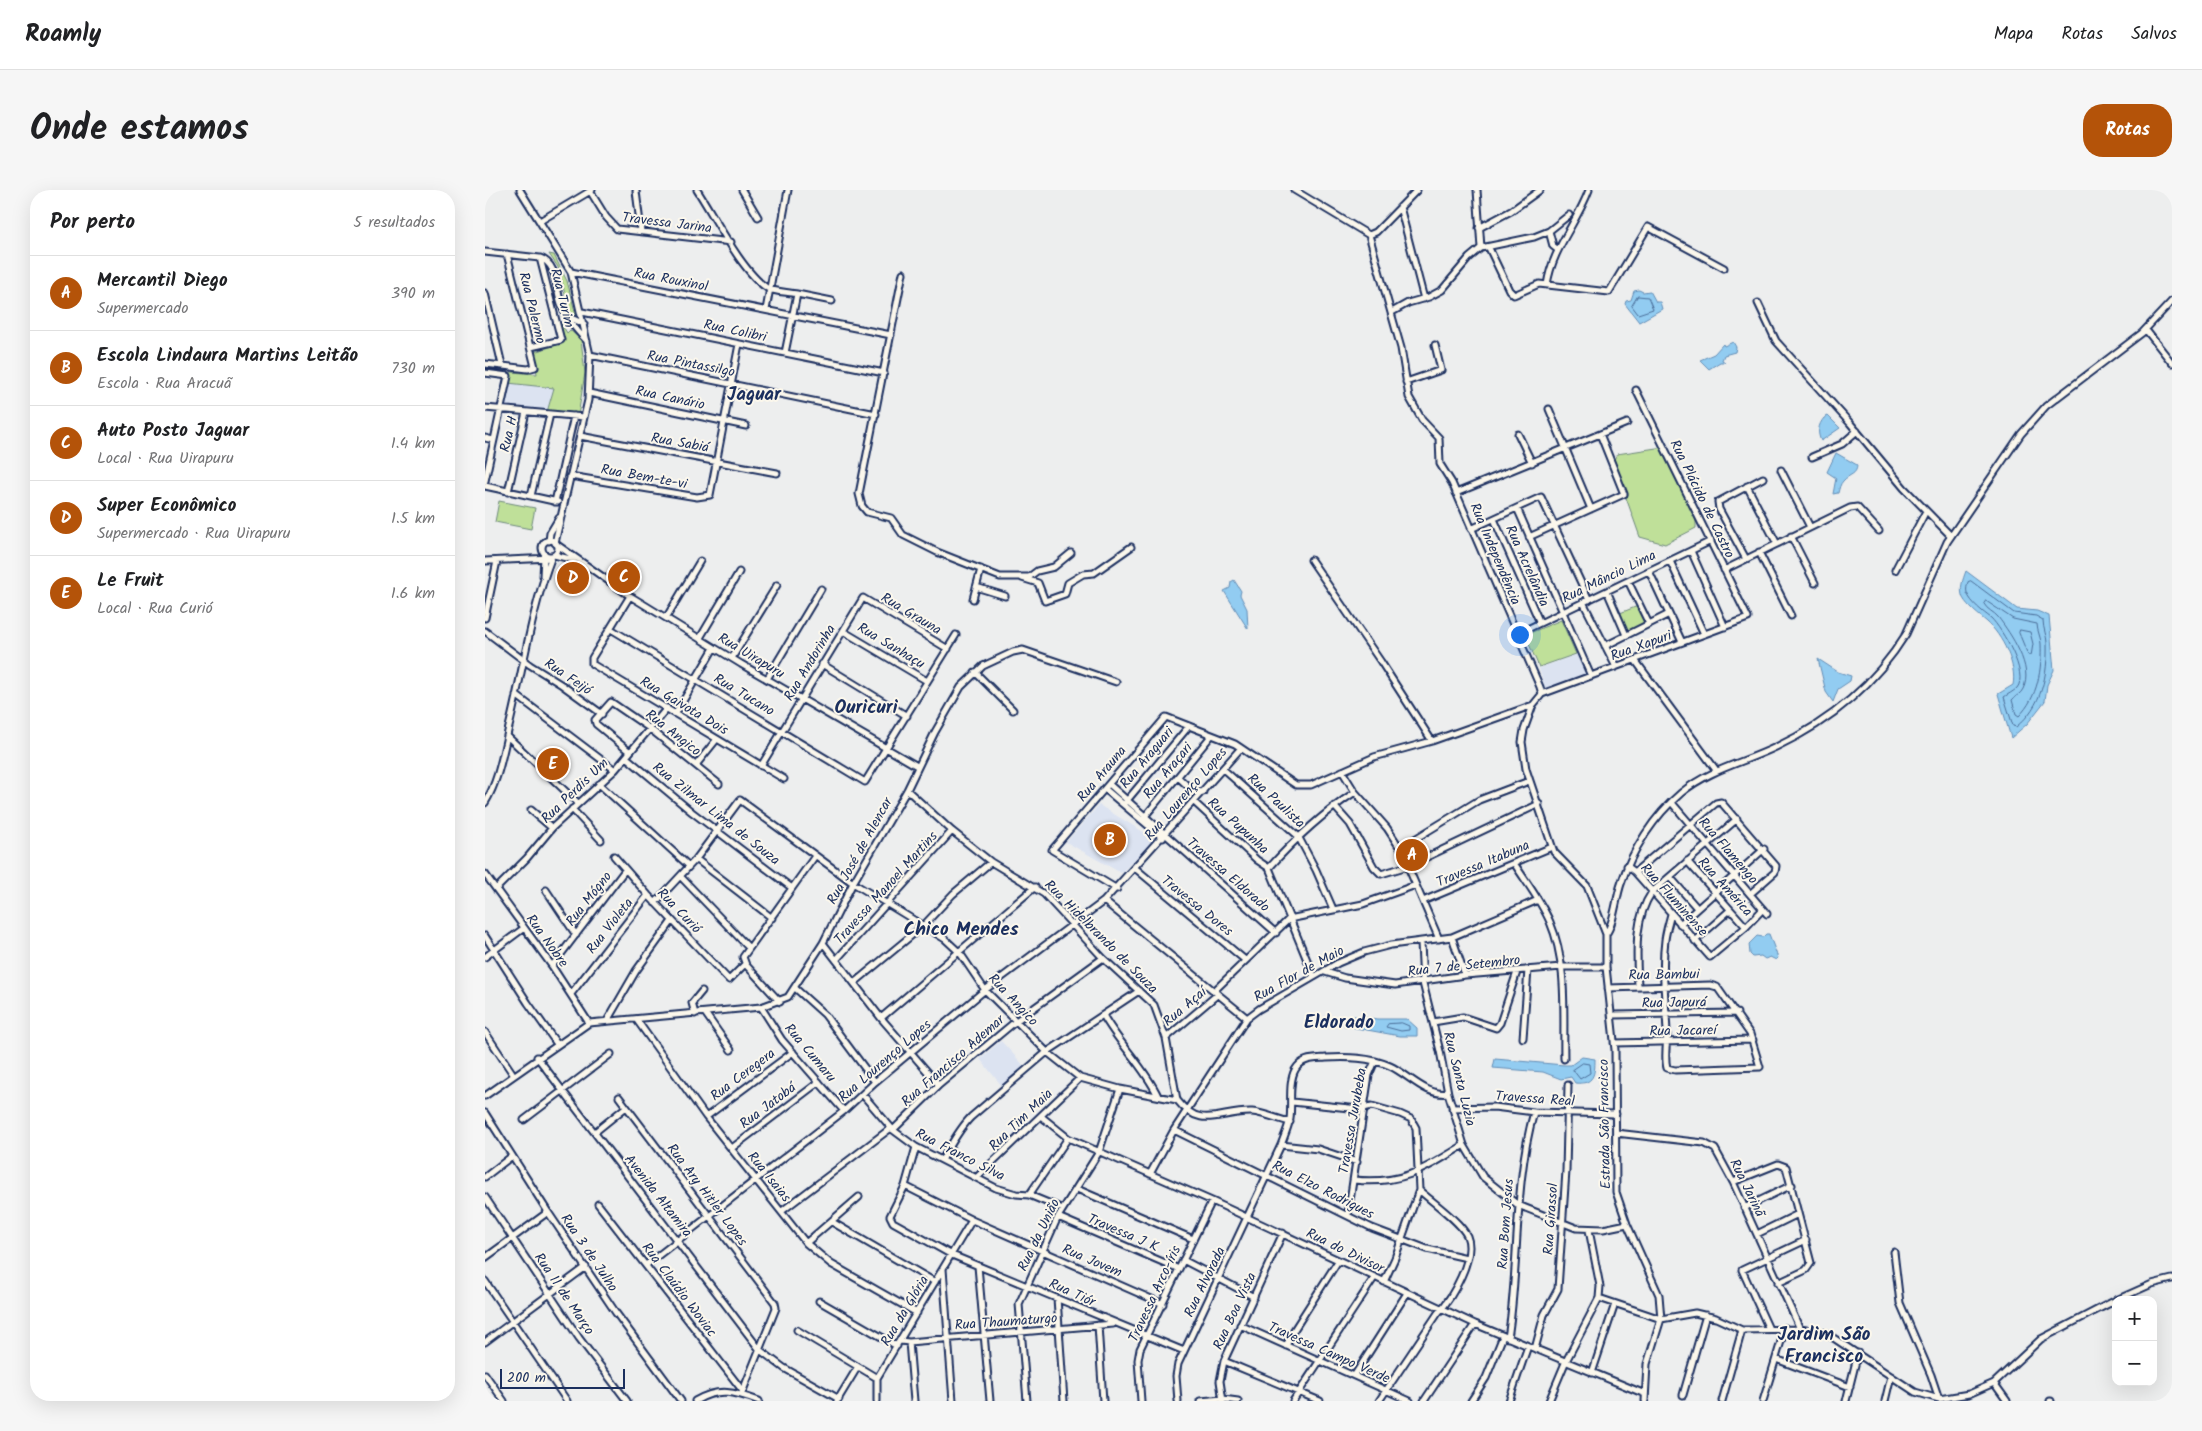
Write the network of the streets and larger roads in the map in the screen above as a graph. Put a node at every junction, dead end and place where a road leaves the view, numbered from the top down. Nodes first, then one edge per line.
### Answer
1 (520, 190) edge
2 (591, 190) edge
3 (697, 190) edge
4 (742, 190) edge
5 (788, 190) edge
6 (1294, 190) edge
7 (1417, 190) edge
8 (1477, 190) edge
9 (1540, 190) edge
10 (1589, 190) edge
11 (636, 191) edge
12 (1400, 207) junction
13 (1569, 215) dead end
14 (758, 217) dead end
15 (540, 221) junction
16 (1479, 228) junction
17 (641, 231) junction
18 (1549, 231) junction
19 (1369, 235) junction
20 (731, 242) junction
21 (1481, 248) junction
22 (1489, 248) junction
23 (1558, 250) junction
24 (485, 252) edge
25 (507, 254) junction
26 (540, 258) junction
27 (1724, 268) dead end
28 (571, 272) junction
29 (903, 273) dead end
30 (1547, 285) junction
31 (769, 289) junction
32 (485, 293) edge
33 (797, 294) junction
34 (1424, 299) junction
35 (832, 301) dead end
36 (2172, 301) edge
37 (1758, 303) dead end
38 (766, 310) junction
39 (581, 312) junction
40 (1392, 312) junction
41 (567, 316) junction
42 (792, 316) junction
43 (584, 324) junction
44 (2146, 330) junction
45 (891, 335) junction
46 (588, 342) junction
47 (739, 344) junction
48 (1435, 345) dead end
49 (531, 347) junction
50 (785, 353) junction
51 (590, 355) junction
52 (2172, 362) edge
53 (485, 364) edge
54 (502, 365) junction
55 (485, 373) edge
56 (884, 373) junction
57 (1406, 382) junction
58 (731, 383) junction
59 (1636, 390) dead end
60 (589, 393) junction
61 (485, 408) edge
62 (1549, 409) dead end
63 (501, 410) junction
64 (526, 412) junction
65 (550, 414) junction
66 (876, 414) junction
67 (574, 416) junction
68 (584, 417) junction
69 (723, 421) junction
70 (1627, 423) dead end
71 (746, 426) dead end
72 (1857, 431) junction
73 (1518, 434) dead end
74 (1600, 434) junction
75 (580, 436) junction
76 (485, 438) edge
77 (493, 440) junction
78 (1565, 449) junction
79 (1812, 457) dead end
80 (716, 461) junction
81 (487, 462) edge
82 (1532, 463) junction
83 (1781, 470) dead end
84 (777, 473) dead end
85 (570, 476) junction
86 (1763, 478) dead end
87 (485, 481) edge
88 (485, 486) edge
89 (1747, 486) junction
90 (508, 492) junction
91 (1456, 493) junction
92 (531, 496) junction
93 (555, 502) junction
94 (564, 504) junction
95 (1517, 508) junction
96 (1591, 509) junction
97 (1926, 511) junction
98 (561, 516) junction
99 (1494, 519) junction
100 (1555, 525) junction
101 (1810, 527) junction
102 (1471, 529) junction
103 (1879, 531) dead end
104 (1791, 536) junction
105 (1951, 536) junction
106 (1529, 537) junction
107 (549, 540) junction
108 (1711, 541) junction
109 (556, 543) junction
110 (1777, 544) junction
111 (1131, 547) dead end
112 (1691, 551) junction
113 (1759, 552) junction
114 (543, 554) junction
115 (1071, 554) dead end
116 (552, 556) junction
117 (1746, 559) junction
118 (529, 560) junction
119 (577, 560) junction
120 (1311, 560) dead end
121 (497, 561) junction
122 (699, 561) dead end
123 (1670, 561) junction
124 (485, 562) edge
125 (981, 569) junction
126 (1724, 570) junction
127 (1895, 570) dead end
128 (543, 571) junction
129 (1649, 571) junction
130 (739, 572) dead end
131 (1022, 577) junction
132 (544, 579) junction
133 (1628, 581) junction
134 (1815, 583) dead end
135 (777, 585) dead end
136 (976, 587) junction
137 (821, 589) dead end
138 (1607, 591) junction
139 (630, 596) junction
140 (1005, 596) dead end
141 (863, 598) joint
142 (973, 599) dead end
143 (1586, 601) junction
144 (1562, 612) junction
145 (1669, 614) junction
146 (1791, 616) dead end
147 (485, 618) edge
148 (666, 618) junction
149 (1748, 618) joint
150 (1541, 622) junction
151 (1649, 624) junction
152 (1725, 627) junction
153 (611, 629) junction
154 (485, 631) edge
155 (843, 631) junction
156 (1517, 634) junction
157 (1704, 634) junction
158 (956, 635) dead end
159 (1626, 635) junction
160 (700, 638) junction
161 (1682, 642) junction
162 (1605, 646) junction
163 (714, 648) junction
164 (948, 649) junction
165 (523, 658) junction
166 (732, 658) junction
167 (1635, 660) junction
168 (823, 664) junction
169 (1616, 667) junction
170 (975, 672) junction
171 (1591, 676) junction
172 (695, 679) junction
173 (767, 679) junction
174 (927, 681) junction
175 (1117, 682) dead end
176 (1542, 694) junction
177 (516, 695) junction
178 (801, 698) junction
179 (1533, 705) junction
180 (667, 708) junction
181 (1013, 710) dead end
182 (675, 713) junction
183 (602, 714) junction
184 (907, 716) junction
185 (1189, 726) junction
186 (649, 728) junction
187 (781, 731) junction
188 (507, 736) junction
189 (1211, 736) junction
190 (717, 739) junction
191 (1431, 741) junction
192 (1241, 748) junction
193 (886, 749) junction
194 (628, 755) junction
195 (696, 765) junction
196 (761, 766) junction
197 (917, 766) junction
198 (1223, 769) junction
199 (615, 770) junction
200 (1716, 770) junction
201 (1342, 771) junction
202 (1178, 778) junction
203 (784, 779) dead end
204 (1529, 781) junction
205 (599, 784) junction
206 (719, 784) dead end
207 (1109, 784) junction
208 (1105, 789) junction
209 (907, 790) junction
210 (1203, 792) junction
211 (1355, 792) junction
212 (1126, 802) junction
213 (1194, 802) junction
214 (485, 803) edge
215 (578, 803) junction
216 (1671, 803) junction
217 (1539, 804) junction
218 (1333, 806) junction
219 (572, 809) junction
220 (531, 810) dead end
221 (1144, 818) junction
222 (1737, 819) junction
223 (1691, 827) junction
224 (552, 828) junction
225 (718, 830) junction
226 (952, 831) junction
227 (1164, 836) junction
228 (1298, 836) junction
229 (601, 840) dead end
230 (1706, 845) junction
231 (1552, 847) junction
232 (1400, 848) junction
233 (1763, 849) junction
234 (614, 856) dead end
235 (815, 856) junction
236 (696, 859) junction
237 (1687, 861) junction
238 (991, 862) junction
239 (1514, 864) junction
240 (689, 866) junction
241 (1408, 866) junction
242 (1627, 866) junction
243 (1135, 868) junction
244 (1269, 868) junction
245 (625, 870) junction
246 (1635, 872) junction
247 (485, 874) edge
248 (1670, 876) junction
249 (1733, 876) junction
250 (681, 877) junction
251 (853, 883) junction
252 (1416, 885) junction
253 (1035, 887) junction
254 (497, 888) junction
255 (792, 888) junction
256 (1117, 889) junction
257 (546, 890) dead end
258 (1651, 892) junction
259 (1715, 893) junction
260 (1749, 894) junction
261 (648, 895) junction
262 (1538, 900) junction
263 (1104, 901) junction
264 (1423, 901) junction
265 (655, 903) junction
266 (885, 903) junction
267 (1697, 908) junction
268 (1333, 909) junction
269 (1763, 909) junction
270 (1730, 910) junction
271 (1671, 914) junction
272 (1767, 914) dead end
273 (772, 918) junction
274 (1289, 919) junction
275 (672, 921) junction
276 (1072, 924) junction
277 (1680, 924) junction
278 (923, 926) junction
279 (1746, 927) junction
280 (524, 928) junction
281 (1276, 933) junction
282 (1606, 934) junction
283 (576, 935) junction
284 (485, 936) edge
285 (1452, 937) junction
286 (1439, 939) junction
287 (1695, 941) junction
288 (823, 943) junction
289 (1421, 943) junction
290 (749, 948) junction
291 (494, 950) junction
292 (960, 952) junction
293 (485, 957) edge
294 (1103, 958) junction
295 (836, 960) junction
296 (1245, 960) junction
297 (745, 964) junction
298 (552, 966) junction
299 (1562, 967) junction
300 (1606, 967) junction
301 (1529, 970) junction
302 (1325, 972) junction
303 (1517, 972) junction
304 (1465, 975) junction
305 (1314, 977) junction
306 (1423, 982) junction
307 (854, 983) junction
308 (1638, 987) junction
309 (1666, 987) junction
310 (795, 988) junction
311 (1608, 988) junction
312 (985, 990) junction
313 (702, 991) dead end
314 (1139, 991) junction
315 (1216, 993) junction
316 (571, 994) junction
317 (780, 1002) junction
318 (761, 1007) junction
319 (705, 1013) junction
320 (1737, 1013) junction
321 (695, 1014) junction
322 (1103, 1015) junction
323 (1667, 1015) junction
324 (1613, 1016) junction
325 (881, 1018) junction
326 (1247, 1018) junction
327 (636, 1019) junction
328 (607, 1021) junction
329 (1016, 1021) junction
330 (589, 1022) junction
331 (1433, 1022) junction
332 (485, 1032) edge
333 (1166, 1038) junction
334 (1523, 1038) dead end
335 (1753, 1040) junction
336 (1614, 1043) junction
337 (1667, 1043) junction
338 (557, 1044) junction
339 (731, 1050) dead end
340 (793, 1052) junction
341 (1047, 1052) junction
342 (910, 1053) junction
343 (611, 1054) dead end
344 (537, 1057) junction
345 (1565, 1059) dead end
346 (1375, 1061) junction
347 (513, 1074) junction
348 (1080, 1078) junction
349 (819, 1082) junction
350 (875, 1082) junction
351 (939, 1085) junction
352 (1567, 1085) dead end
353 (1120, 1089) junction
354 (563, 1091) junction
355 (1448, 1093) junction
356 (863, 1095) junction
357 (485, 1096) edge
358 (619, 1096) dead end
359 (1158, 1096) junction
360 (1177, 1100) junction
361 (1292, 1102) junction
362 (626, 1107) junction
363 (1364, 1108) junction
364 (1452, 1108) junction
365 (844, 1111) junction
366 (1186, 1112) junction
367 (1534, 1112) junction
368 (1568, 1112) junction
369 (485, 1113) edge
370 (1616, 1114) junction
371 (705, 1117) junction
372 (1042, 1117) junction
373 (524, 1120) dead end
374 (1289, 1122) junction
375 (892, 1129) junction
376 (1174, 1130) junction
377 (595, 1132) junction
378 (1616, 1133) junction
379 (1068, 1138) junction
380 (1281, 1145) junction
381 (1465, 1145) junction
382 (916, 1147) junction
383 (731, 1148) junction
384 (1099, 1152) junction
385 (512, 1156) junction
386 (942, 1160) junction
387 (1357, 1162) junction
388 (1419, 1173) junction
389 (1150, 1174) junction
390 (1268, 1175) junction
391 (485, 1177) edge
392 (976, 1178) junction
393 (757, 1180) junction
394 (1354, 1180) junction
395 (1733, 1182) junction
396 (905, 1186) junction
397 (1791, 1186) junction
398 (1077, 1189) junction
399 (1419, 1190) junction
400 (1029, 1195) junction
401 (485, 1196) edge
402 (859, 1197) dead end
403 (1212, 1201) junction
404 (598, 1204) dead end
405 (1518, 1205) junction
406 (1744, 1208) junction
407 (1063, 1209) junction
408 (782, 1211) junction
409 (548, 1212) junction
410 (1348, 1214) junction
411 (1798, 1214) junction
412 (709, 1216) junction
413 (1058, 1217) junction
414 (1248, 1217) junction
415 (972, 1220) junction
416 (832, 1222) junction
417 (1562, 1223) junction
418 (1627, 1224) junction
419 (1589, 1230) junction
420 (1283, 1233) junction
421 (1757, 1234) junction
422 (512, 1237) junction
423 (677, 1239) junction
424 (1193, 1239) junction
425 (1401, 1240) junction
426 (1806, 1240) junction
427 (806, 1243) junction
428 (1043, 1252) junction
429 (1894, 1252) dead end
430 (952, 1255) junction
431 (485, 1258) edge
432 (1467, 1258) junction
433 (1766, 1258) junction
434 (1183, 1260) junction
435 (1338, 1260) junction
436 (646, 1265) junction
437 (978, 1266) junction
438 (586, 1267) junction
439 (943, 1269) junction
440 (1179, 1269) junction
441 (1374, 1278) junction
442 (1219, 1279) junction
443 (2172, 1279) edge
444 (485, 1281) edge
445 (935, 1282) junction
446 (1383, 1282) junction
447 (1777, 1283) junction
448 (1027, 1286) junction
449 (551, 1293) junction
450 (1407, 1293) junction
451 (2125, 1296) edge
452 (1254, 1297) junction
453 (1057, 1298) junction
454 (1599, 1298) junction
455 (819, 1301) dead end
456 (2112, 1302) edge
457 (1163, 1304) junction
458 (1615, 1304) junction
459 (1441, 1309) junction
460 (917, 1313) junction
461 (1706, 1315) junction
462 (1661, 1319) junction
463 (511, 1322) junction
464 (1114, 1324) junction
465 (1239, 1324) junction
466 (1475, 1324) junction
467 (1097, 1325) junction
468 (1769, 1328) junction
469 (1785, 1328) junction
470 (1059, 1329) junction
471 (1800, 1329) junction
472 (797, 1330) dead end
473 (1742, 1330) junction
474 (1021, 1332) junction
475 (983, 1335) junction
476 (1146, 1337) junction
477 (1505, 1337) junction
478 (947, 1338) junction
479 (485, 1342) edge
480 (909, 1342) junction
481 (898, 1344) junction
482 (1286, 1346) junction
483 (1528, 1346) junction
484 (1535, 1349) junction
485 (760, 1350) junction
486 (1184, 1352) junction
487 (1858, 1353) junction
488 (1776, 1359) junction
489 (1319, 1360) junction
490 (1224, 1361) junction
491 (1565, 1363) junction
492 (857, 1368) junction
493 (1592, 1373) junction
494 (485, 1374) edge
495 (1354, 1376) junction
496 (1891, 1376) junction
497 (877, 1378) junction
498 (1994, 1383) junction
499 (1850, 1387) junction
500 (1386, 1390) junction
501 (742, 1391) junction
502 (1299, 1391) junction
503 (1645, 1394) junction
504 (1683, 1395) dead end
505 (1939, 1399) junction
506 (838, 1400) edge
507 (1223, 1400) edge
508 (1552, 1400) edge
509 (504, 1401) edge
510 (567, 1401) edge
511 (627, 1401) edge
512 (681, 1401) edge
513 (695, 1401) edge
514 (759, 1401) edge
515 (877, 1401) edge
516 (914, 1401) edge
517 (953, 1401) edge
518 (990, 1401) edge
519 (1027, 1401) edge
520 (1064, 1401) edge
521 (1103, 1401) edge
522 (1141, 1401) edge
523 (1178, 1401) edge
524 (1200, 1401) edge
525 (1238, 1401) edge
526 (1293, 1401) edge
527 (1320, 1401) edge
528 (1379, 1401) edge
529 (1410, 1401) edge
530 (1425, 1401) edge
531 (1471, 1401) edge
532 (1509, 1401) edge
533 (1645, 1401) edge
534 (1722, 1401) edge
535 (1763, 1401) edge
536 (1846, 1401) edge
537 (1885, 1401) edge
538 (2007, 1401) edge

1 - 15 street
2 - 15 street
2 - 17 street, Travessa Jarina
3 - 20 street
4 - 14 street
5 - 31 street
6 - 19 street
7 - 12 street
8 - 16 street
9 - 16 street
10 - 23 street
11 - 17 street
12 - 19 street
12 - 34 street
13 - 18 street
15 - 28 street
16 - 21 street
17 - 20 street, Travessa Jarina
18 - 22 street
18 - 23 street
19 - 40 street
20 - 31 street
21 - 22 street
21 - 34 street
22 - 30 street
23 - 30 street
24 - 25 street, Rua Turim
25 - 26 street, Rua Turim
25 - 49 street, Rua Palermo
26 - 41 street
26 - 49 street, Rua Turim
27 - 30 street
28 - 38 street, Rua Rouxinol
28 - 39 street
29 - 45 street
31 - 33 street
31 - 38 street
32 - 54 street
33 - 35 street
33 - 42 street
34 - 40 street
36 - 44 street, Estrada São Francisco
37 - 72 street
38 - 42 street, Rua Rouxinol
39 - 43 street
39 - 47 street, Rua Colibri
40 - 57 street
41 - 43 street
41 - 46 street
42 - 45 street, Rua Rouxinol
42 - 50 street
43 - 46 street
44 - 52 street
44 - 105 street, Estrada São Francisco
45 - 56 street
46 - 51 street
47 - 50 street, Rua Colibri
47 - 58 street
48 - 57 street
49 - 54 street, Rua Palermo
50 - 56 street, Rua Colibri
51 - 58 street, Rua Pintassilgo
51 - 60 street
53 - 54 street
55 - 63 street
56 - 66 street
57 - 91 street, Rua Independência
58 - 66 street, Rua Pintassilgo
58 - 69 street
59 - 108 street, Rua Plácido de Castro
60 - 68 street
60 - 69 street, Rua Canário
61 - 63 street
62 - 78 street
63 - 64 street
63 - 77 street
64 - 65 street
64 - 90 street, Rua H
65 - 67 street
65 - 92 street
66 - 125 street
67 - 68 street
67 - 93 street
68 - 75 street
69 - 71 street, Rua Canário
69 - 80 street
70 - 74 street
72 - 79 street
72 - 97 street
73 - 82 street
74 - 78 street
74 - 96 street
75 - 80 street, Rua Sabiá
75 - 85 street
76 - 77 street
77 - 81 street
78 - 82 street
78 - 96 street
80 - 84 street, Rua Sabiá
80 - 85 street, Rua Bem-te-vi
81 - 87 street
82 - 91 street
83 - 101 street
85 - 94 street
86 - 89 street
88 - 90 street
89 - 110 street
89 - 117 street
90 - 92 street
91 - 102 street, Rua Independência
92 - 93 street
93 - 94 street
94 - 98 street
95 - 99 street
95 - 100 street
95 - 106 street
96 - 100 street
97 - 105 street
97 - 127 street
98 - 107 street
98 - 109 street
99 - 102 street
99 - 150 street, Rua Acrelândia
100 - 106 street
100 - 143 street
101 - 103 street
101 - 104 street
102 - 156 street, Rua Independência
104 - 110 street
104 - 134 street
105 - 200 street, Estrada São Francisco
106 - 144 street
107 - 109 street
107 - 114 street
108 - 112 street, Rua Mâncio Lima
108 - 126 street, Rua Plácido de Castro
109 - 116 street
109 - 119 street, Rua Uirapuru
110 - 113 street
111 - 131 street
112 - 123 street, Rua Mâncio Lima
112 - 152 street
113 - 117 street
113 - 146 street
114 - 116 street
114 - 118 street
114 - 118 street
114 - 128 street
115 - 131 street
116 - 119 street, Rua Uirapuru
116 - 132 street
117 - 126 street
118 - 121 street
118 - 128 street
119 - 139 street, Rua Uirapuru
120 - 191 street
121 - 124 street
121 - 147 street
122 - 148 street
123 - 129 street, Rua Mâncio Lima
123 - 157 street
125 - 131 street
125 - 136 street
126 - 149 street, Rua Plácido de Castro
128 - 132 street
129 - 133 street, Rua Mâncio Lima
129 - 145 street
130 - 160 street
132 - 165 street
133 - 138 street, Rua Mâncio Lima
133 - 151 street
135 - 166 street
136 - 140 street
136 - 142 street
137 - 173 street
138 - 143 street, Rua Mâncio Lima
138 - 159 street
139 - 148 street, Rua Uirapuru
139 - 153 street
141 - 155 street, Rua Andorinha
141 - 164 street, Rua Grauna
143 - 144 street, Rua Mâncio Lima
143 - 162 street
144 - 150 street, Rua Mâncio Lima
144 - 171 street
145 - 151 street
145 - 161 street
148 - 160 street, Rua Uirapuru
149 - 152 street, Rua Xapuri
150 - 156 street, Rua Mâncio Lima
151 - 159 street
152 - 157 street, Rua Xapuri
153 - 172 street, Rua Tucano
153 - 180 street, Rua Gaivota Dois
154 - 165 street, Rua Feijó
155 - 168 street, Rua Andorinha
155 - 174 street, Rua Sanhaçu
156 - 176 street, Rua Independência
157 - 161 street, Rua Xapuri
158 - 164 street
159 - 162 street
160 - 163 street, Rua Uirapuru
161 - 167 street, Rua Xapuri
162 - 169 street
163 - 166 street, Rua Uirapuru
163 - 172 street
164 - 174 street
165 - 177 street
165 - 183 street, Rua Feijó
166 - 173 street, Rua Uirapuru
167 - 169 street, Rua Xapuri
167 - 200 street
168 - 178 street, Rua Andorinha
168 - 184 street
169 - 171 street, Rua Xapuri
170 - 175 street, Rua José de Alencar
170 - 181 street
170 - 197 street, Rua José de Alencar
171 - 176 street, Rua Xapuri
172 - 182 street
172 - 187 street, Rua Tucano
173 - 178 street, Rua Uirapuru
174 - 184 street
176 - 179 street
177 - 188 street
177 - 199 street
178 - 187 street, Rua Andorinha
178 - 193 street, Rua Uirapuru
179 - 191 street, Rua Lourenço Lopes
179 - 204 street
180 - 182 street, Rua Gaivota Dois
180 - 186 street, Rua Perdis Um
182 - 190 street, Rua Gaivota Dois
183 - 186 street, Rua Angico
183 - 194 street, Rua Zilmar Lima de Souza
184 - 193 street
185 - 189 street
185 - 207 street, Rua Arauna
185 - 212 street, Rua Araguari
186 - 194 street, Rua Perdis Um
186 - 195 street, Rua Angico
187 - 193 street, Rua Tucano
187 - 196 street, Rua Andorinha
188 - 214 street
188 - 215 street
189 - 192 street
189 - 202 street, Rua Araçari
190 - 195 street
190 - 196 street, Rua Gaivota Dois
191 - 201 street, Rua Lourenço Lopes
192 - 198 street, Rua Lourenço Lopes
192 - 201 street, Rua Lourenço Lopes
193 - 197 street, Rua Uirapuru
194 - 199 street, Rua Perdis Um
194 - 225 street, Rua Zilmar Lima de Souza
195 - 206 street, Rua Angico
196 - 203 street, Rua Gaivota Dois
197 - 209 street, Rua José de Alencar
198 - 210 street, Rua Lourenço Lopes
198 - 228 street, Rua Paulista
199 - 205 street, Rua Perdis Um
200 - 216 street, Estrada São Francisco
201 - 211 street
202 - 210 street
202 - 221 street, Rua Araçari
204 - 217 street
204 - 232 street
205 - 215 street, Rua Perdis Um
205 - 240 street
207 - 208 street, Rua Arauna
207 - 212 street
208 - 212 street
208 - 256 street, Rua Arauna
209 - 226 street, Rua Hidelbrando de Souza
209 - 251 street, Rua José de Alencar
210 - 213 street, Rua Lourenço Lopes
211 - 218 street
211 - 232 street
212 - 221 street, Travessa Eldorado
213 - 227 street, Rua Lourenço Lopes
213 - 244 street, Rua Pupunha
215 - 219 street, Rua Perdis Um
216 - 223 street, Rua Flamengo
216 - 242 street, Estrada São Francisco
217 - 231 street
217 - 241 street
218 - 228 street
218 - 241 street
219 - 224 street, Rua Perdis Um
219 - 229 street
220 - 224 street
221 - 227 street, Travessa Eldorado
222 - 223 street
222 - 230 street
222 - 233 street
223 - 230 street, Rua Flamengo
223 - 246 street
224 - 254 street, Rua Perdis Um
225 - 235 street, Rua Angico
225 - 236 street
225 - 255 street, Rua Zilmar Lima de Souza
226 - 238 street, Rua Hidelbrando de Souza
226 - 266 street, Travessa Manoel Martins
227 - 243 street, Rua Lourenço Lopes
227 - 281 street, Travessa Eldorado
228 - 244 street
228 - 268 street, Rua Paulista
230 - 237 street
230 - 249 street, Rua Flamengo
231 - 239 street, Travessa Itabuna
231 - 282 street
232 - 241 street
233 - 249 street
233 - 260 street
234 - 245 street, Rua Curió
235 - 251 street, Rua Angico
235 - 255 street
236 - 240 street
236 - 273 street
237 - 248 street
237 - 259 street, Rua América
238 - 253 street, Rua Hidelbrando de Souza
238 - 278 street
239 - 262 street
239 - 264 street, Travessa Itabuna
240 - 250 street
241 - 252 street
242 - 246 street, Rua Fluminense
242 - 282 street, Estrada São Francisco
243 - 256 street, Rua Lourenço Lopes
243 - 296 street, Travessa Dores
244 - 274 street, Rua Pupunha
245 - 261 street, Rua Curió
245 - 283 street, Rua Mógno
246 - 258 street, Rua Fluminense
247 - 254 street, Rua Nobre
248 - 258 street
248 - 267 street
249 - 259 street
249 - 260 street, Rua Flamengo
250 - 265 street
250 - 290 street
251 - 266 street, Rua Angico
251 - 288 street, Rua José de Alencar
252 - 264 street
252 - 268 street
253 - 276 street, Rua Hidelbrando de Souza
253 - 292 street
254 - 280 street, Rua Nobre
255 - 273 street
256 - 263 street, Rua Lourenço Lopes
257 - 283 street
258 - 271 street, Rua Fluminense
258 - 308 street
259 - 267 street
259 - 270 street, Rua América
260 - 269 street, Rua Flamengo
261 - 265 street, Rua Curió
261 - 316 street, Rua Violeta
262 - 285 street, Rua Flor de Maio
262 - 299 street
263 - 276 street, Rua Lourenço Lopes
263 - 315 street
264 - 286 street
265 - 275 street, Rua Curió
266 - 278 street, Rua Angico
266 - 295 street, Travessa Manoel Martins
267 - 277 street
268 - 274 street
269 - 272 street, Rua Flamengo
269 - 279 street
270 - 279 street, Rua América
270 - 287 street
271 - 277 street, Rua Fluminense
271 - 309 street
273 - 290 street
274 - 281 street, Rua Açaí
274 - 305 street, Rua Pupunha
275 - 297 street, Rua Curió
275 - 328 street
276 - 294 street, Rua Hidelbrando de Souza
276 - 312 street, Rua Lourenço Lopes
277 - 287 street, Rua Fluminense
278 - 292 street, Rua Angico
278 - 307 street
279 - 287 street, Rua Fluminense
280 - 291 street
280 - 298 street, Rua Nobre
281 - 296 street, Rua Açaí
282 - 300 street, Estrada São Francisco
283 - 298 street, Rua Mógno
284 - 291 street
285 - 286 street, Rua Flor de Maio
285 - 304 street
286 - 289 street, Rua Flor de Maio
288 - 295 street
288 - 310 street, Rua José de Alencar
289 - 302 street, Rua Flor de Maio
289 - 306 street, Rua Santa Luzia
290 - 297 street
291 - 293 street
291 - 338 street
292 - 312 street, Rua Angico
292 - 325 street
294 - 314 street, Rua Hidelbrando de Souza
294 - 329 street, Rua Francisco Ademar
295 - 307 street
296 - 315 street, Rua Açaí
297 - 317 street
298 - 316 street, Rua Nobre
299 - 300 street, Rua 7 de Setembro
299 - 301 street, Rua 7 de Setembro
299 - 345 street
300 - 311 street, Estrada São Francisco
301 - 303 street, Rua 7 de Setembro
301 - 334 street
302 - 305 street, Rua Flor de Maio
302 - 306 street, Rua 7 de Setembro
303 - 304 street, Rua 7 de Setembro
303 - 331 street
304 - 306 street, Rua 7 de Setembro
305 - 326 street, Rua Flor de Maio
306 - 331 street, Rua Santa Luzia
307 - 325 street
308 - 309 street, Rua Bambui
308 - 311 street, Rua Bambui
309 - 320 street, Rua Bambui
309 - 323 street
310 - 317 street, Rua José de Alencar
310 - 350 street
311 - 324 street, Estrada São Francisco
312 - 329 street, Rua Angico
312 - 342 street, Rua Lourenço Lopes
313 - 321 street
314 - 322 street
314 - 333 street, Rua Hidelbrando de Souza
315 - 326 street
315 - 333 street, Rua Açaí
316 - 330 street, Rua Nobre
317 - 318 street, Rua José de Alencar
318 - 319 street, Rua José de Alencar
318 - 340 street, Rua Cumaru
319 - 321 street, Rua José de Alencar
319 - 339 street
320 - 323 street, Rua Japurá
320 - 335 street, Rua Bambui
321 - 327 street, Rua José de Alencar
322 - 341 street
322 - 359 street
323 - 324 street, Rua Japurá
323 - 337 street
324 - 336 street, Estrada São Francisco
325 - 342 street
326 - 366 street, Rua Flor de Maio
327 - 328 street, Rua José de Alencar
327 - 371 street, Rua Isaias
328 - 330 street, Rua José de Alencar
329 - 341 street, Rua Angico
329 - 351 street, Rua Francisco Ademar
330 - 338 street
331 - 355 street, Rua Santa Luzia
332 - 347 street
333 - 360 street, Rua Hidelbrando de Souza
335 - 337 street, Rua Jacareí
335 - 337 street, Rua Bambui
336 - 337 street, Rua Jacareí
336 - 370 street, Estrada São Francisco
338 - 344 street
340 - 349 street, Rua Cumaru
340 - 371 street, Rua Ceregera
341 - 348 street, Rua Angico
341 - 386 street
342 - 350 street, Rua Lourenço Lopes
342 - 351 street
343 - 354 street
344 - 347 street
344 - 354 street, Avenida Altamira
346 - 355 street
346 - 361 street, Rua Alvorada
346 - 363 street, Travessa Jurubeba
347 - 357 street
348 - 353 street, Rua Angico
348 - 372 street, Rua Tim Maia
349 - 365 street, Rua Cumaru
349 - 383 street, Rua Jatobá
350 - 356 street, Rua Lourenço Lopes
351 - 375 street, Rua Francisco Ademar
352 - 368 street, Rua Girassol
353 - 359 street, Rua Angico
353 - 384 street, Rua da União
354 - 373 street
354 - 377 street, Avenida Altamira
355 - 364 street, Rua Santa Luzia
356 - 365 street, Rua Lourenço Lopes
356 - 375 street, Rua Franco Silva
358 - 362 street, Rua Ary Hitler Lopes
359 - 360 street, Rua Angico
360 - 366 street
361 - 363 street
361 - 374 street, Rua Alvorada
362 - 377 street
362 - 412 street, Rua Ary Hitler Lopes
363 - 387 street, Travessa Jurubeba
363 - 388 street
364 - 367 street, Travessa Real
364 - 381 street, Rua Santa Luzia
365 - 393 street, Rua Lourenço Lopes
366 - 374 street
366 - 376 street, Rua Flor de Maio
367 - 368 street, Travessa Real
367 - 405 street, Rua Bom Jesus
368 - 370 street, Travessa Real
368 - 417 street, Rua Girassol
369 - 385 street, Rua 3 de Julho
370 - 378 street, Estrada São Francisco
371 - 383 street, Rua Isaias
372 - 379 street, Rua do Divisor
372 - 392 street, Rua Tim Maia
374 - 380 street, Rua Alvorada
375 - 382 street, Rua Franco Silva
375 - 408 street, Rua Francisco Ademar
376 - 389 street, Rua Flor de Maio
376 - 390 street, Rua Elzo Rodrigues
377 - 423 street, Avenida Altamira
378 - 395 street, Rua Jarinã
378 - 418 street, Estrada São Francisco
379 - 384 street, Rua do Divisor
379 - 400 street
380 - 387 street
380 - 390 street, Rua Alvorada
381 - 388 street
381 - 405 street, Rua Santa Luzia
382 - 386 street, Rua Franco Silva
382 - 396 street
383 - 393 street, Rua Isaias
384 - 389 street, Rua do Divisor
384 - 398 street, Rua da União
385 - 391 street
385 - 409 street, Rua 3 de Julho
386 - 392 street, Rua Franco Silva
387 - 394 street, Travessa Jurubeba
388 - 394 street
388 - 399 street
389 - 403 street, Rua do Divisor
390 - 410 street, Rua Elzo Rodrigues
390 - 414 street, Rua Alvorada
392 - 400 street, Rua Franco Silva
393 - 408 street, Rua Isaias
393 - 412 street, Rua Lourenço Lopes
394 - 410 street, Travessa Jurubeba
395 - 397 street
395 - 406 street, Rua Jarinã
396 - 415 street, Rua Jovem
396 - 430 street, Rua Tiór
397 - 406 street
397 - 411 street
398 - 407 street, Rua da União
398 - 424 street
399 - 425 street
399 - 432 street
400 - 407 street, Rua Franco Silva
401 - 422 street, Rua 11 de Março
402 - 416 street
403 - 414 street, Rua do Divisor
403 - 424 street, Travessa Arco-íris
404 - 436 street, Rua Claúdio Woviac
405 - 417 street, Rua Santa Luzia
405 - 477 street, Rua Bom Jesus
406 - 421 street, Rua Jarinã
407 - 413 street, Rua da União
408 - 427 street, Rua Isaias
409 - 422 street
409 - 438 street, Rua 3 de Julho
410 - 425 street, Rua Elzo Rodrigues
411 - 421 street
411 - 426 street
412 - 423 street, Rua Lourenço Lopes
412 - 485 street, Rua Ary Hitler Lopes
413 - 428 street, Rua da União
413 - 440 street, Travessa J K
414 - 420 street, Rua do Divisor
414 - 442 street, Rua Alvorada
415 - 428 street, Rua Jovem
415 - 430 street, Rua da Glória
416 - 427 street
416 - 445 street
417 - 419 street, Rua Santa Luzia
417 - 484 street, Rua Girassol
418 - 419 street, Rua Santa Luzia
418 - 462 street, Estrada São Francisco
419 - 454 street
420 - 435 street, Rua do Divisor
420 - 452 street, Rua Boa Vista
421 - 433 street, Rua Jarinã
422 - 431 street
422 - 449 street, Rua 11 de Março
423 - 436 street, Rua Lourenço Lopes
423 - 485 street, Avenida Altamira
424 - 434 street, Travessa Arco-íris
425 - 432 street, Rua Elzo Rodrigues
425 - 446 street
426 - 433 street
426 - 447 street
427 - 460 street, Rua Isaias
428 - 448 street, Rua da União
428 - 457 street, Rua Jovem
429 - 505 street
430 - 437 street, Rua Tiór
430 - 439 street, Rua da Glória
432 - 459 street
433 - 447 street, Rua Jarinã
433 - 468 street
434 - 440 street, Travessa Arco-íris
434 - 442 street
435 - 441 street, Rua do Divisor
435 - 482 street
436 - 501 street, Rua Claúdio Woviac
437 - 448 street, Rua Tiór
437 - 475 street
438 - 449 street
438 - 512 street, Rua 3 de Julho
439 - 445 street, Rua da Glória
439 - 478 street
440 - 457 street, Travessa Arco-íris
441 - 446 street, Rua do Divisor
441 - 489 street
442 - 452 street
442 - 486 street, Rua Alvorada
443 - 451 street
444 - 463 street
445 - 460 street, Rua da Glória
446 - 450 street, Rua do Divisor
447 - 471 street, Rua Jarinã
448 - 453 street, Rua Tiór
448 - 474 street, Rua da União
449 - 463 street
449 - 511 street, Rua 11 de Março
450 - 459 street, Rua do Divisor
450 - 495 street
452 - 465 street, Rua Boa Vista
453 - 464 street, Rua Tiór
453 - 470 street
454 - 458 street
454 - 491 street
455 - 481 street
456 - 498 street
457 - 476 street, Travessa Arco-íris
458 - 462 street
458 - 493 street
459 - 466 street, Rua do Divisor
459 - 500 street
460 - 481 street, Rua da Glória
461 - 462 street
461 - 473 street
461 - 504 street
462 - 503 street, Estrada São Francisco
463 - 479 street
463 - 510 street
464 - 467 street, Rua Thaumaturgo
464 - 476 street, Rua Tiór
465 - 482 street, Travessa Campo Verde
465 - 490 street, Rua Boa Vista
466 - 477 street, Rua do Divisor
466 - 530 street
467 - 470 street, Rua Thaumaturgo
467 - 521 street
468 - 469 street
468 - 473 street
469 - 471 street
469 - 488 street
470 - 474 street, Rua Thaumaturgo
470 - 520 street
471 - 487 street
472 - 492 street
473 - 534 street
474 - 475 street, Rua Thaumaturgo
474 - 519 street, Rua da União
475 - 478 street, Rua Thaumaturgo
475 - 518 street
476 - 486 street, Rua Tiór
476 - 522 street, Travessa Arco-íris
477 - 483 street, Rua do Divisor
477 - 531 street, Rua Bom Jesus
478 - 480 street, Rua Thaumaturgo
478 - 517 street
480 - 481 street, Rua Thaumaturgo
480 - 516 street
481 - 497 street, Rua da Glória
482 - 489 street, Travessa Campo Verde
483 - 484 street, Rua do Divisor
483 - 532 street
484 - 491 street, Rua do Divisor
485 - 501 street
485 - 506 street, Avenida Altamira
486 - 523 street, Rua Alvorada
487 - 496 street
487 - 499 street
488 - 499 street
488 - 535 street
489 - 495 street, Travessa Campo Verde
489 - 502 street
490 - 502 street
490 - 507 street, Rua Boa Vista
491 - 493 street, Rua do Divisor
491 - 508 street
492 - 497 street
492 - 506 street
493 - 503 street, Rua do Divisor
494 - 509 street
495 - 500 street, Travessa Campo Verde
496 - 505 street
496 - 537 street
497 - 515 street
498 - 505 street
498 - 538 street
499 - 536 street
500 - 528 street
500 - 529 street, Travessa Campo Verde
501 - 513 street
501 - 514 street
502 - 526 street
502 - 527 street
503 - 533 street, Estrada São Francisco
507 - 524 street
507 - 525 street

